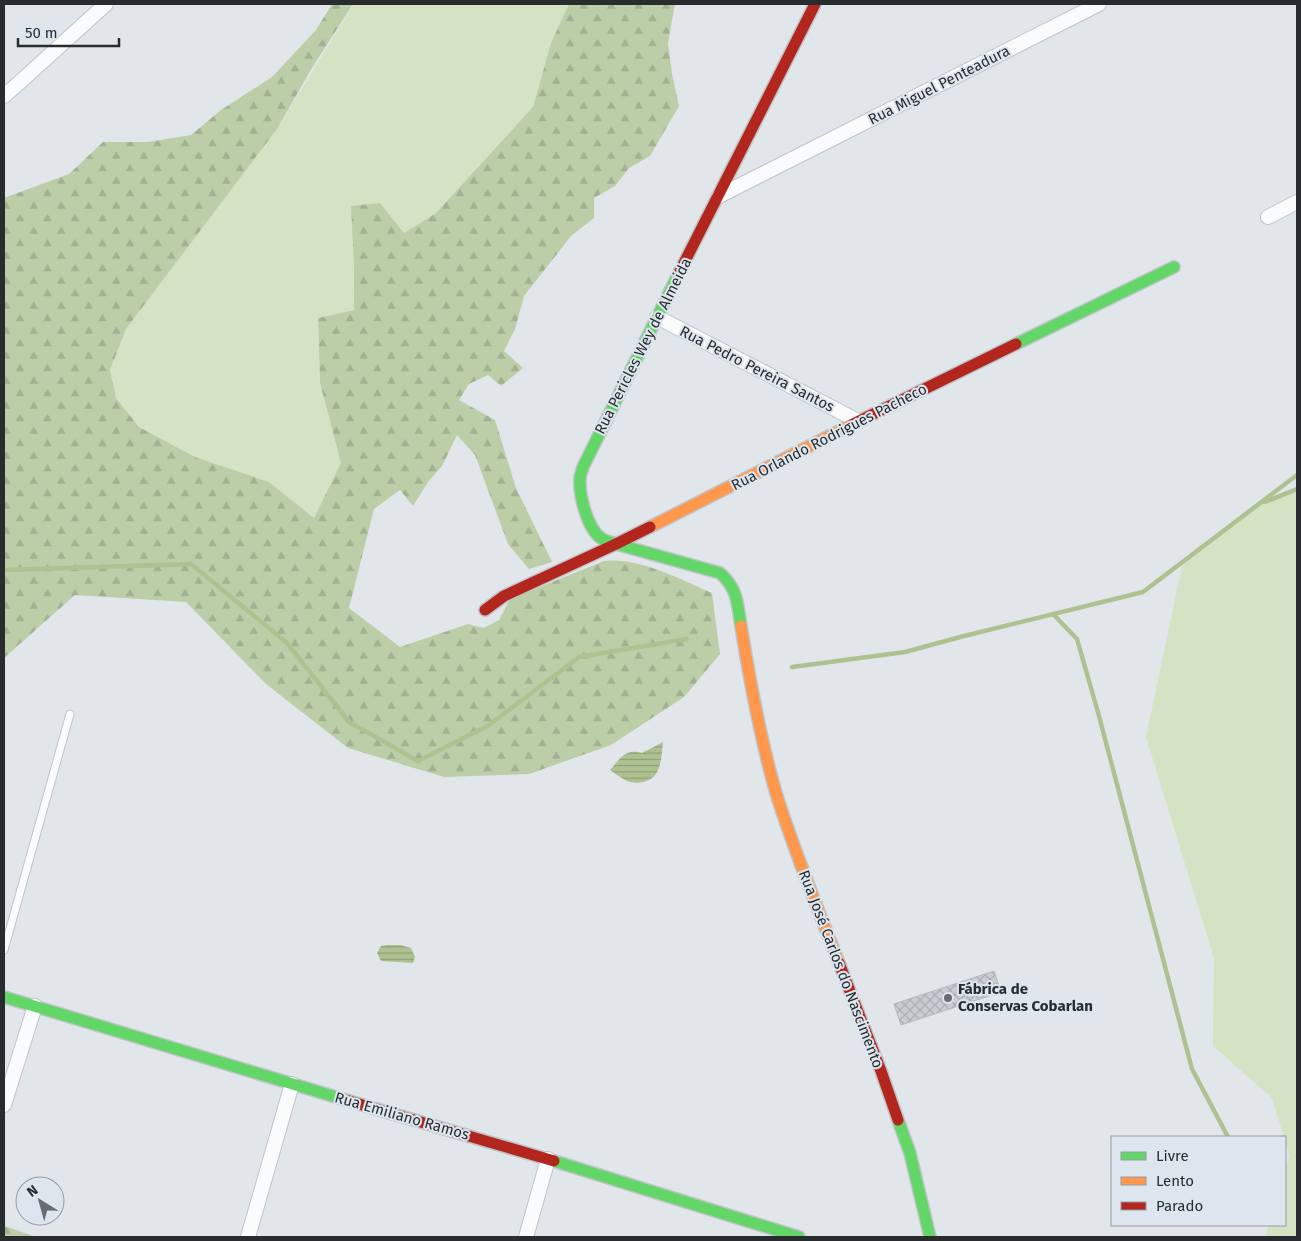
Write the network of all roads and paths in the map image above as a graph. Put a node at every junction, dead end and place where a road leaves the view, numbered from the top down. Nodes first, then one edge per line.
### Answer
1 (106, 4) edge
2 (815, 4) edge
3 (1099, 4) edge
4 (4, 96) edge
5 (738, 158) junction
6 (779, 166) junction
7 (719, 196) junction
8 (1297, 202) edge
9 (1268, 218) dead end
10 (1174, 266) dead end
11 (657, 317) junction
12 (858, 421) junction
13 (616, 544) junction
14 (485, 610) dead end
15 (740, 615) joint
16 (70, 714) dead end
17 (4, 950) edge
18 (4, 997) edge
19 (35, 1006) junction
20 (292, 1084) junction
21 (4, 1105) edge
22 (548, 1159) junction
23 (248, 1237) edge
24 (526, 1237) edge
25 (799, 1237) edge
26 (930, 1237) edge

1 - 4 street
2 - 5 street, Rua Pericles Wey de Almeida
3 - 6 street, Rua Miguel Penteadura
5 - 6 street, Rua Miguel Penteadura
5 - 7 street, Rua Pericles Wey de Almeida
6 - 7 street, Rua Miguel Penteadura
7 - 11 street, Rua Pericles Wey de Almeida
8 - 9 street
10 - 12 street, Rua Orlando Rodrigues Pacheco
11 - 12 street, Rua Pedro Pereira Santos
11 - 13 street, Rua Pericles Wey de Almeida
12 - 13 street, Rua Orlando Rodrigues Pacheco
13 - 14 street, Rua Orlando Rodrigues Pacheco
13 - 15 street, Rua Pericles Wey de Almeida
15 - 26 street, Rua José Carlos do Nascimento
16 - 17 lane
18 - 19 street, Rua Emiliano Ramos
19 - 20 street, Rua Emiliano Ramos
19 - 21 street
20 - 22 street, Rua Emiliano Ramos
20 - 23 street
22 - 24 street
22 - 25 street, Rua Emiliano Ramos

